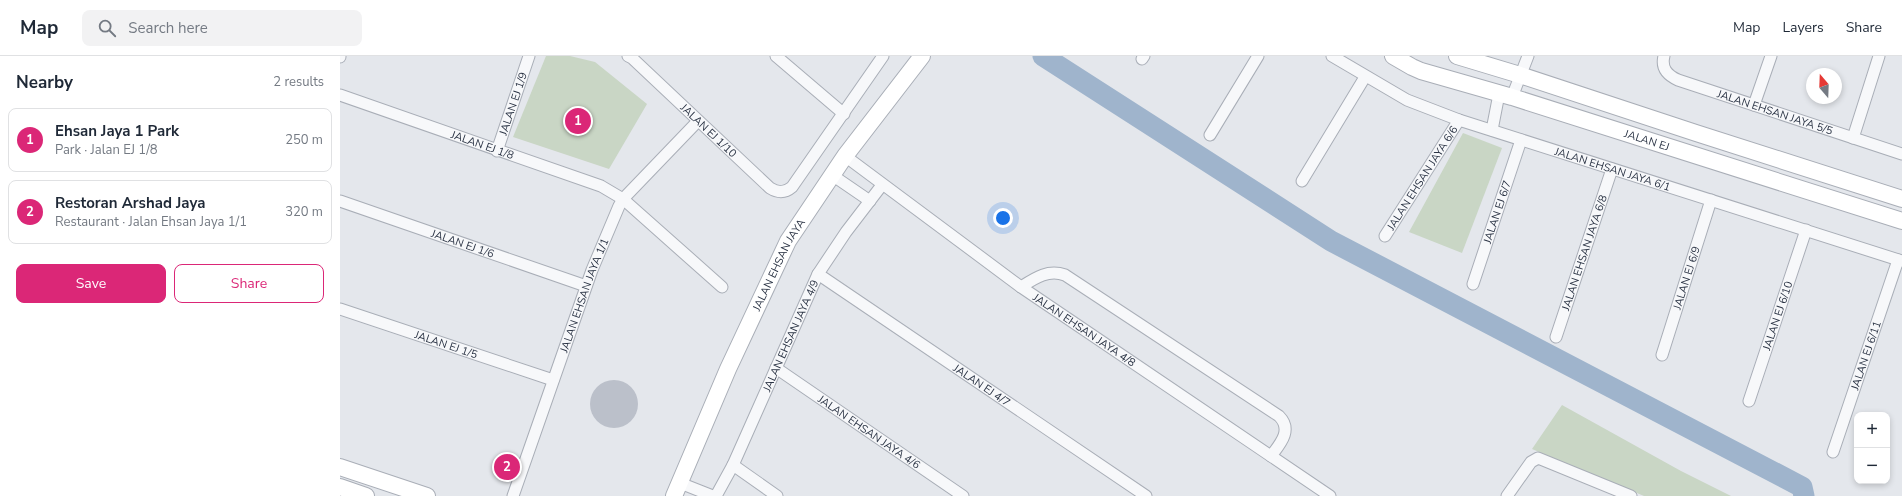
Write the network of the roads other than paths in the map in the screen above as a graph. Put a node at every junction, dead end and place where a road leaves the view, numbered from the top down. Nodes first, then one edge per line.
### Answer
1 (528, 56) edge
2 (628, 56) edge
3 (776, 56) edge
4 (883, 56) edge
5 (922, 56) edge
6 (1258, 56) edge
7 (1332, 56) edge
8 (1393, 56) edge
9 (1457, 56) edge
10 (1528, 56) edge
11 (1664, 56) edge
12 (1771, 56) edge
13 (1879, 56) edge
14 (1520, 74) junction
15 (1365, 77) junction
16 (340, 95) edge
17 (1506, 96) junction
18 (1754, 105) junction
19 (844, 114) junction
20 (1460, 120) junction
21 (698, 122) junction
22 (1492, 130) junction
23 (1210, 135) dead end
24 (1853, 138) junction
25 (1521, 140) junction
26 (496, 150) junction
27 (1902, 154) edge
28 (845, 156) junction
29 (1612, 169) junction
30 (832, 175) junction
31 (1302, 181) dead end
32 (882, 185) junction
33 (623, 199) junction
34 (1902, 199) edge
35 (1711, 200) junction
36 (340, 201) edge
37 (870, 201) junction
38 (1902, 221) edge
39 (1806, 230) junction
40 (1386, 236) dead end
41 (1900, 260) edge
42 (818, 274) junction
43 (1473, 284) dead end
44 (586, 286) junction
45 (722, 287) dead end
46 (1021, 287) junction
47 (340, 309) edge
48 (1556, 337) dead end
49 (1662, 355) dead end
50 (776, 368) junction
51 (553, 380) junction
52 (1748, 401) dead end
53 (1833, 452) dead end
54 (1271, 456) junction
55 (733, 465) junction
56 (340, 467) edge
57 (340, 487) edge
58 (677, 489) edge
59 (366, 496) edge
60 (427, 496) edge
61 (513, 496) edge
62 (715, 496) edge
63 (777, 496) edge
64 (963, 496) edge
65 (1146, 496) edge
66 (1330, 496) edge
67 (1507, 496) edge
68 (1631, 496) edge

1 - 26 street, JALAN EJ 1/9
2 - 21 street, JALAN EJ 1/10
3 - 19 street
4 - 19 street
5 - 28 main road, JALAN EHSAN JAYA
6 - 23 street
7 - 15 street, JALAN EHSAN JAYA 6/1
8 - 17 main road, JALAN EJ
9 - 14 main road, JALAN EJ
10 - 14 street
11 - 18 street, JALAN EHSAN JAYA 5/5
12 - 18 street
13 - 24 street
14 - 17 street
14 - 34 main road, JALAN EJ
15 - 20 street, JALAN EHSAN JAYA 6/1
15 - 31 street
16 - 26 street, JALAN EJ 1/8
17 - 22 street
17 - 38 main road, JALAN EJ
18 - 24 street, JALAN EHSAN JAYA 5/5
19 - 21 street, JALAN EJ 1/10
20 - 22 street, JALAN EHSAN JAYA 6/1
20 - 40 street, JALAN EHSAN JAYA 6/6
21 - 33 street, JALAN EHSAN JAYA 1/1
22 - 25 street, JALAN EHSAN JAYA 6/1
24 - 27 street, JALAN EHSAN JAYA 5/5
25 - 29 street, JALAN EHSAN JAYA 6/1
25 - 43 street, JALAN EJ 6/7
26 - 33 street, JALAN EJ 1/8
28 - 30 main road, JALAN EHSAN JAYA
28 - 32 street, JALAN EHSAN JAYA 4/8
29 - 35 street, JALAN EHSAN JAYA 6/1
29 - 48 street, JALAN EHSAN JAYA 6/8
30 - 37 street
30 - 58 main road, JALAN EHSAN JAYA
32 - 37 street, JALAN EHSAN JAYA 4/9
32 - 46 street, JALAN EHSAN JAYA 4/8
33 - 44 street, JALAN EHSAN JAYA 1/1
33 - 45 street, JALAN EJ 1/8
35 - 39 street, JALAN EHSAN JAYA 6/1
35 - 49 street, JALAN EJ 6/9
36 - 44 street, JALAN EJ 1/6
37 - 42 street, JALAN EHSAN JAYA 4/9
39 - 41 street, JALAN EHSAN JAYA 6/1
39 - 52 street, JALAN EJ 6/10
41 - 53 street, JALAN EJ 6/11
42 - 50 street, JALAN EHSAN JAYA 4/9
42 - 65 street, JALAN EJ 4/7
44 - 51 street, JALAN EHSAN JAYA 1/1
46 - 54 street, JALAN EHSAN JAYA 4/8
46 - 54 street
47 - 51 street, JALAN EJ 1/5
50 - 55 street, JALAN EHSAN JAYA 4/9
50 - 64 street, JALAN EHSAN JAYA 4/6
51 - 61 street, JALAN EHSAN JAYA 1/1
54 - 66 street, JALAN EHSAN JAYA 4/8
55 - 62 street, JALAN EHSAN JAYA 4/9
55 - 63 street
56 - 60 main road
57 - 59 main road
58 - 62 street
67 - 68 street

